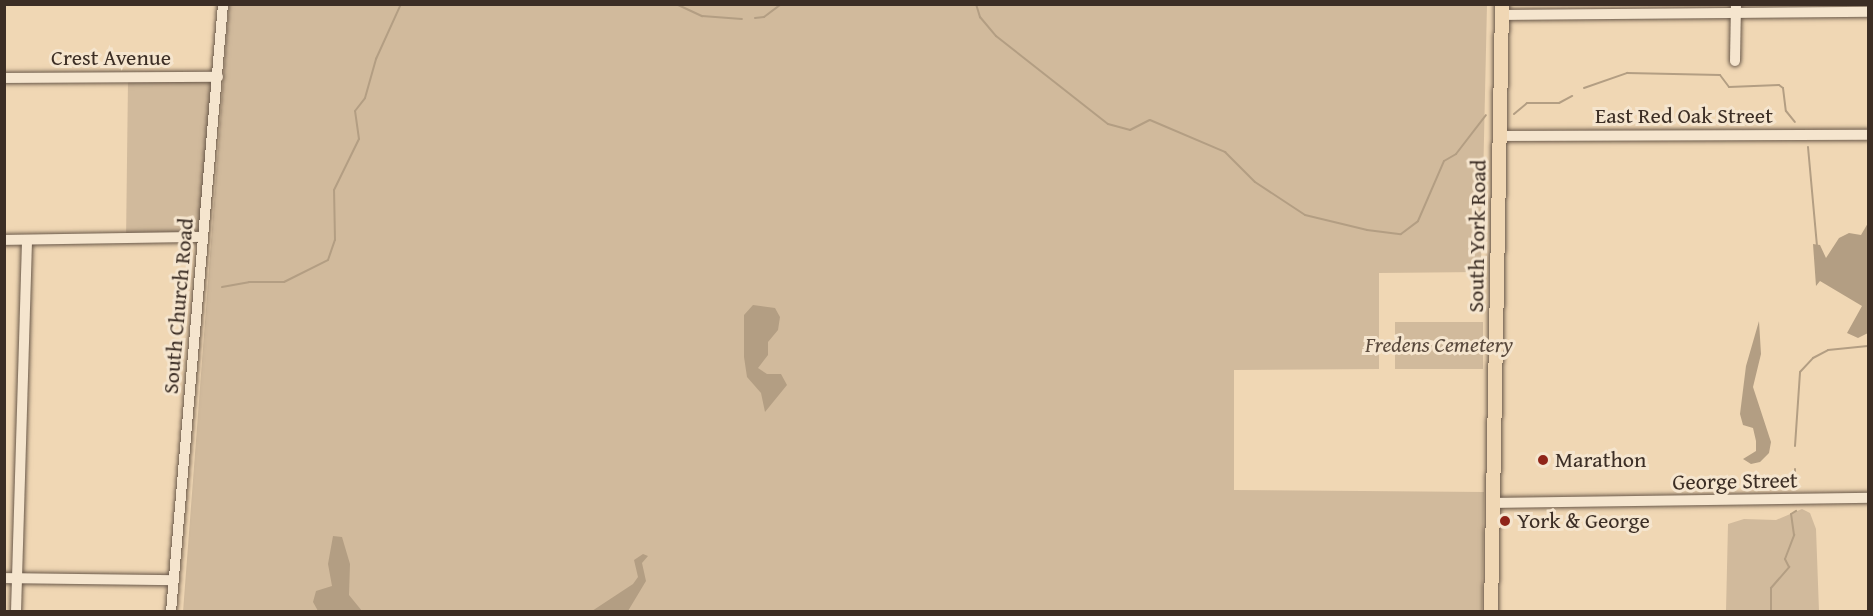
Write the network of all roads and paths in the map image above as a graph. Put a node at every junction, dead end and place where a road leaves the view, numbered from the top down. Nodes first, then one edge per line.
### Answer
1 (223, 4) edge
2 (1736, 9) edge
3 (1502, 10) edge
4 (1869, 12) edge
5 (1736, 61) dead end
6 (218, 77) junction
7 (4, 78) edge
8 (1869, 135) edge
9 (1500, 136) junction
10 (203, 237) junction
11 (4, 240) edge
12 (27, 240) junction
13 (1869, 498) edge
14 (1494, 503) junction
15 (17, 578) junction
16 (4, 579) edge
17 (173, 580) junction
18 (16, 612) edge
19 (171, 612) edge
20 (1491, 612) edge

1 - 6 street, South Church Road
2 - 3 street
2 - 4 street
2 - 5 street
3 - 9 main road, South York Road
6 - 7 street, Crest Avenue
6 - 10 street, South Church Road
8 - 9 street, East Red Oak Street
9 - 14 main road, South York Road
10 - 12 street
10 - 17 street, South Church Road
11 - 12 street
12 - 15 street
13 - 14 street, George Street
14 - 20 main road, South York Road
15 - 16 street
15 - 17 street
15 - 18 street
17 - 19 street, South Church Road

